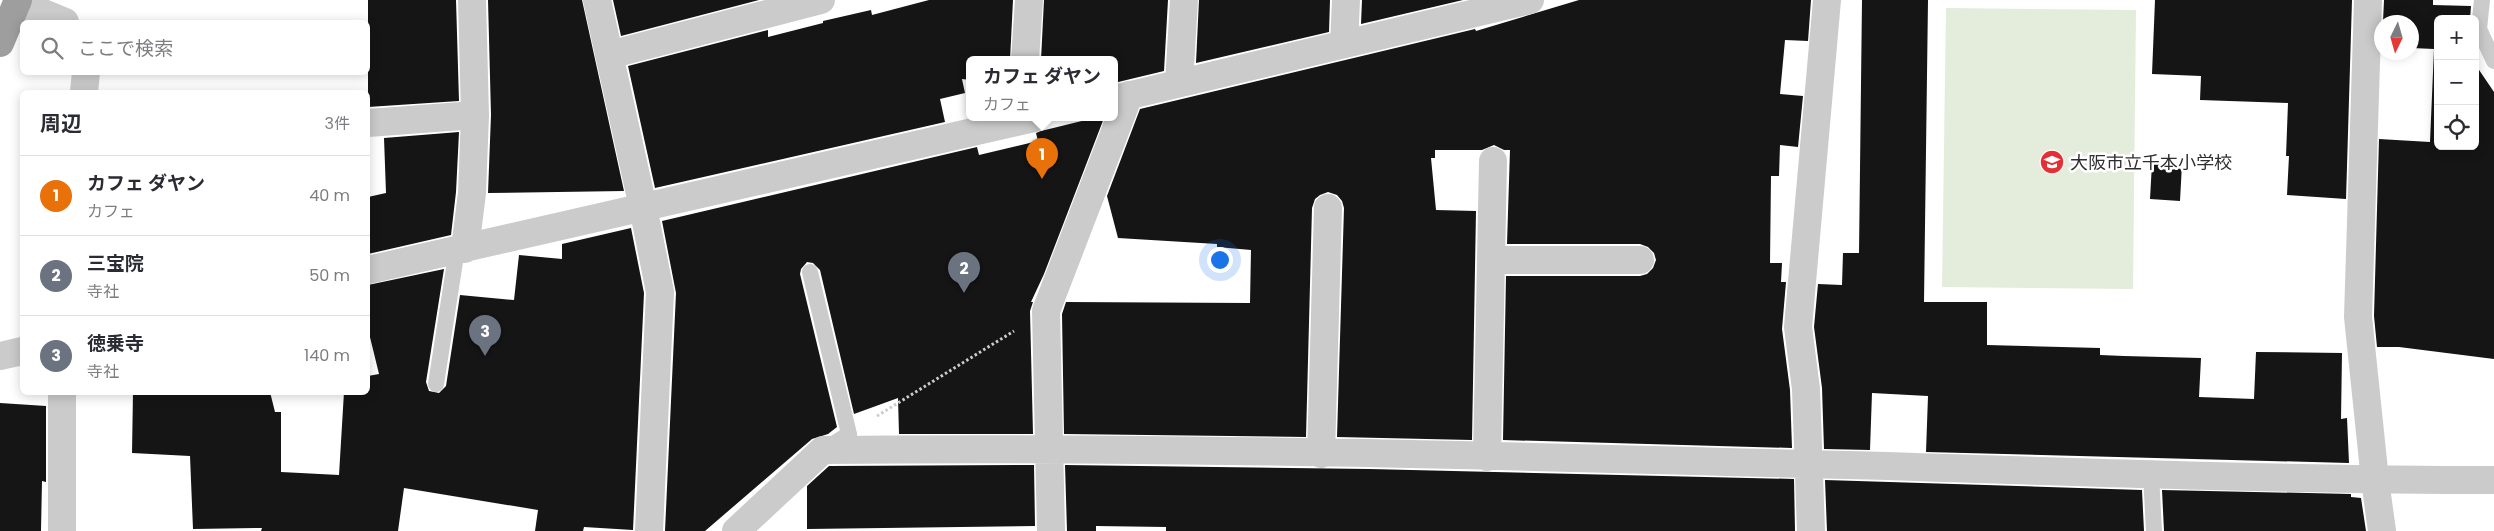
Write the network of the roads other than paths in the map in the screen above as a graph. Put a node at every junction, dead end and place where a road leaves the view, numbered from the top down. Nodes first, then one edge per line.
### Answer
1 (472, 0) edge
2 (597, 0) edge
3 (821, 0) edge
4 (1029, 0) edge
5 (1184, 0) edge
6 (1346, 0) edge
7 (1530, 0) edge
8 (1827, 0) edge
9 (2368, 0) edge
10 (2482, 0) edge
11 (18, 1) edge
12 (61, 20) edge
13 (0, 43) edge
14 (1344, 44) junction
15 (609, 55) junction
16 (1025, 56) edge
17 (2494, 61) edge
18 (86, 75) edge
19 (1179, 83) junction
20 (84, 90) edge
21 (1122, 97) edge
22 (475, 115) junction
23 (1016, 121) edge
24 (1113, 121) edge
25 (370, 123) edge
26 (1494, 161) dead end
27 (643, 206) junction
28 (1328, 208) dead end
29 (461, 249) junction
30 (1491, 260) junction
31 (1640, 260) dead end
32 (370, 270) edge
33 (810, 272) dead end
34 (20, 351) edge
35 (0, 356) edge
36 (436, 384) dead end
37 (62, 395) edge
38 (1048, 448) junction
39 (823, 450) junction
40 (1321, 454) junction
41 (1487, 457) junction
42 (1810, 464) junction
43 (2150, 474) junction
44 (2375, 480) junction
45 (2494, 480) edge
46 (62, 531) edge
47 (649, 531) edge
48 (736, 531) edge
49 (1051, 531) edge
50 (1811, 531) edge
51 (2154, 531) edge
52 (2382, 531) edge

1 - 22 street
2 - 15 street
3 - 15 street
4 - 16 street
5 - 19 street
6 - 14 street
7 - 14 street
8 - 42 street
9 - 44 street
10 - 17 lane
11 - 12 street
11 - 13 highway
14 - 19 street
15 - 27 street
18 - 20 street
19 - 21 street
22 - 25 street
22 - 29 street
23 - 27 street
24 - 38 street
26 - 30 street
27 - 29 street
27 - 47 street
28 - 40 street
29 - 32 street
29 - 36 lane
30 - 31 street
30 - 41 street
33 - 39 lane
34 - 35 street
37 - 46 street
38 - 39 street
38 - 40 street
38 - 49 street
39 - 48 street
40 - 41 street
41 - 42 street
42 - 43 street
42 - 50 street
43 - 44 street
43 - 51 lane
44 - 45 street
44 - 52 street

